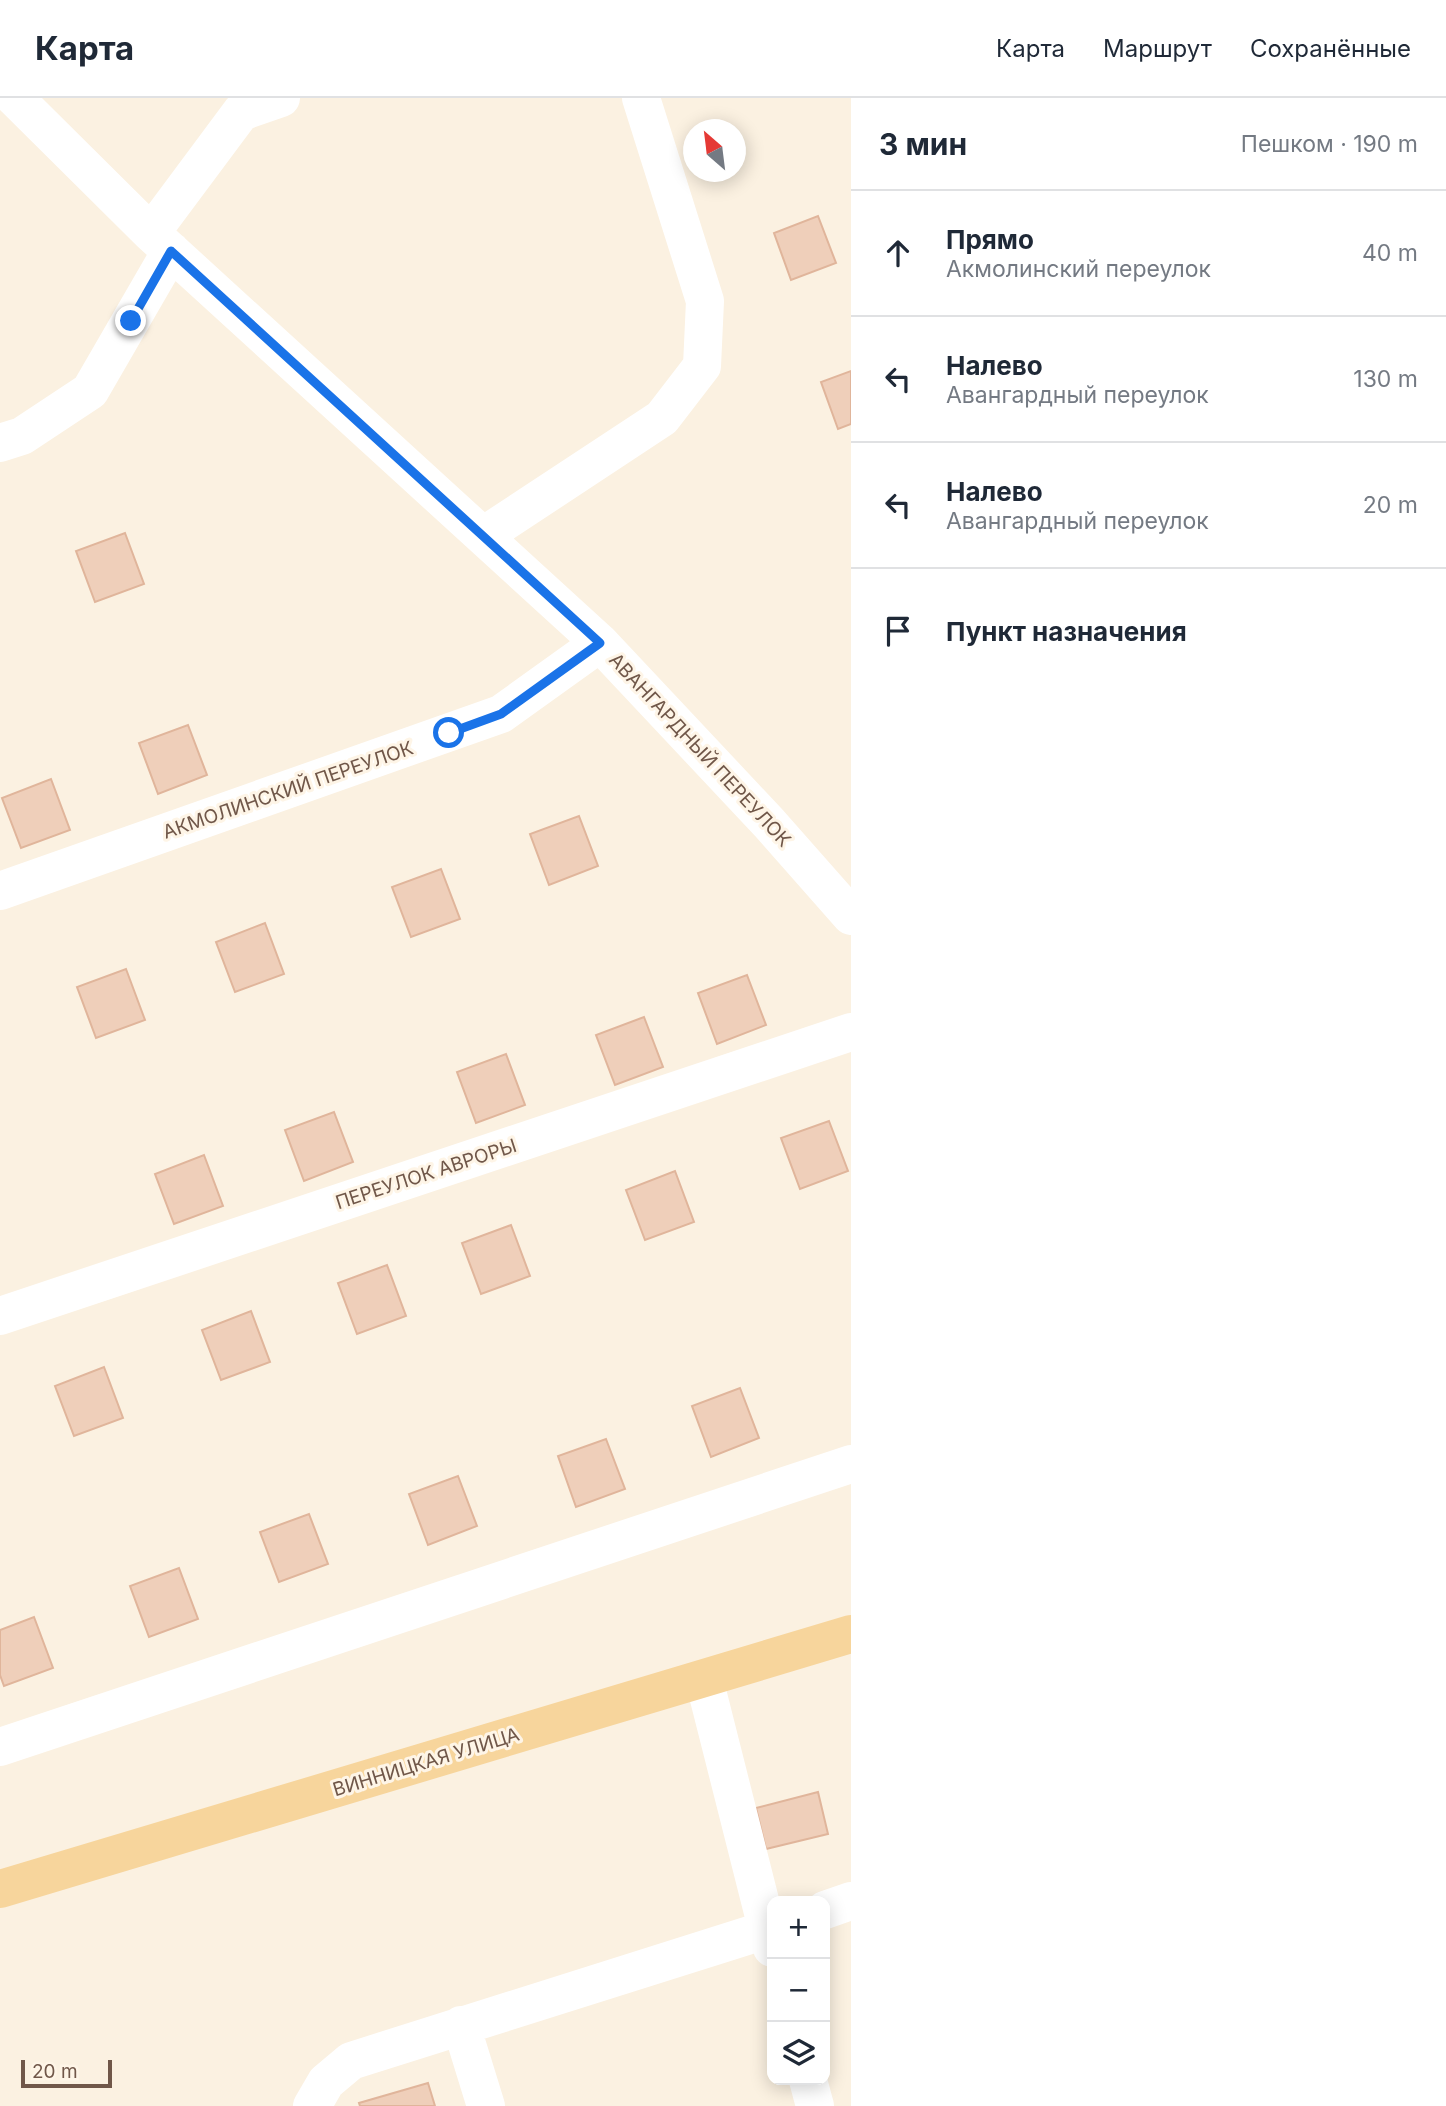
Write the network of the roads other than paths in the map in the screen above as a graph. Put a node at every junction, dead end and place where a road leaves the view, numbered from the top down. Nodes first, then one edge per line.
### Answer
1 (15, 98) edge
2 (281, 98) edge
3 (641, 98) edge
4 (240, 103) edge
5 (161, 242) junction
6 (0, 443) edge
7 (483, 536) junction
8 (600, 643) junction
9 (0, 891) edge
10 (851, 916) edge
11 (851, 1032) edge
12 (0, 1316) edge
13 (851, 1464) edge
14 (851, 1634) edge
15 (704, 1679) junction
16 (0, 1746) edge
17 (0, 1889) edge
18 (851, 1901) edge
19 (830, 1908) edge
20 (767, 1920) edge
21 (767, 1936) edge
22 (461, 2025) junction
23 (809, 2085) edge
24 (312, 2106) edge
25 (485, 2106) edge
26 (815, 2106) edge

1 - 5 street, АВАНГАРДНЫЙ ПЕРЕУЛОК
2 - 4 street
3 - 7 street
4 - 5 street
5 - 6 street
5 - 7 street, АВАНГАРДНЫЙ ПЕРЕУЛОК
7 - 8 street, АВАНГАРДНЫЙ ПЕРЕУЛОК
8 - 9 street, АКМОЛИНСКИЙ ПЕРЕУЛОК
8 - 10 street, АВАНГАРДНЫЙ ПЕРЕУЛОК
11 - 12 street, ПЕРЕУЛОК АВРОРЫ
13 - 16 street
14 - 15 main road, ВИННИЦКАЯ УЛИЦА
15 - 17 main road, ВИННИЦКАЯ УЛИЦА
15 - 20 street
18 - 19 street
21 - 22 street
22 - 24 street
22 - 25 street
23 - 26 street

